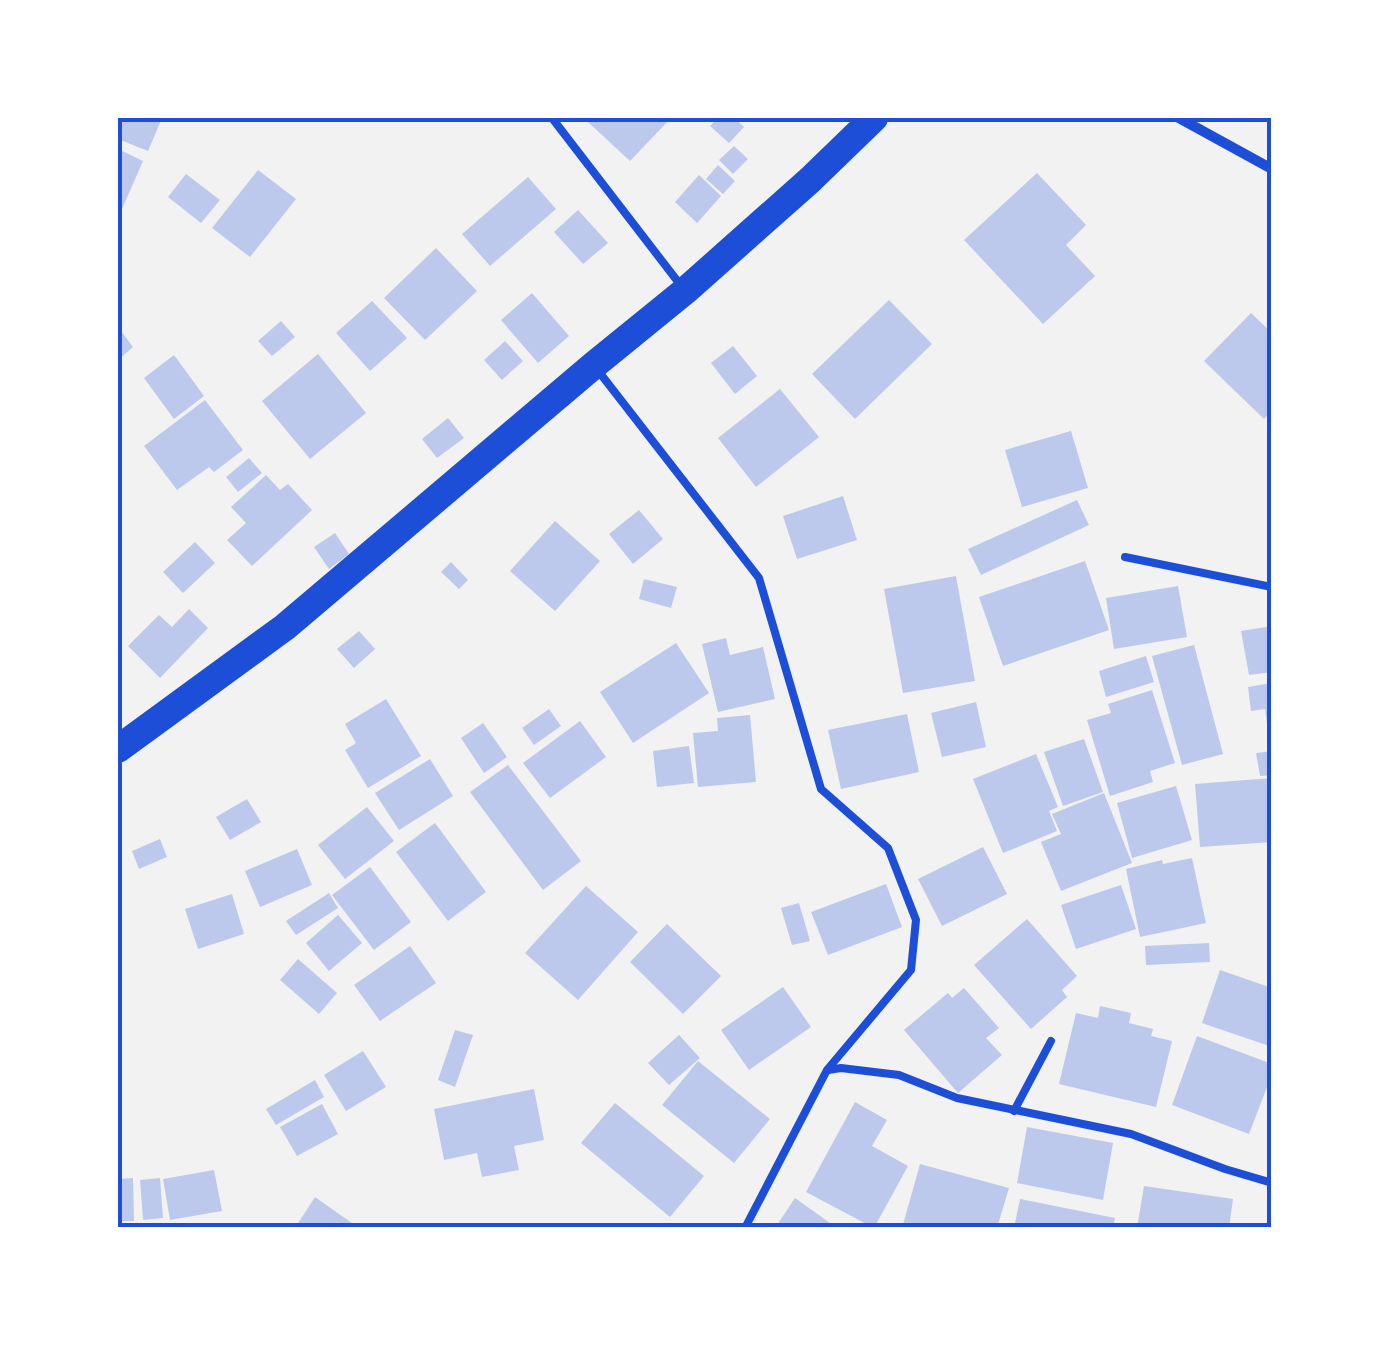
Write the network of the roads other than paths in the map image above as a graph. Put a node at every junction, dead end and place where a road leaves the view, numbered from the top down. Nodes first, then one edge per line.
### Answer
1 (552, 118) edge
2 (874, 118) edge
3 (1179, 118) edge
4 (1272, 169) edge
5 (684, 291) junction
6 (594, 365) junction
7 (1125, 557) dead end
8 (1272, 587) edge
9 (118, 749) edge
10 (1051, 1041) dead end
11 (827, 1070) junction
12 (1014, 1111) junction
13 (1272, 1183) edge
14 (745, 1228) edge

1 - 5 lane
2 - 5 highway
3 - 4 street
5 - 6 highway
6 - 9 highway
6 - 11 lane
7 - 8 lane
10 - 12 lane
11 - 12 lane
11 - 14 lane
12 - 13 lane

